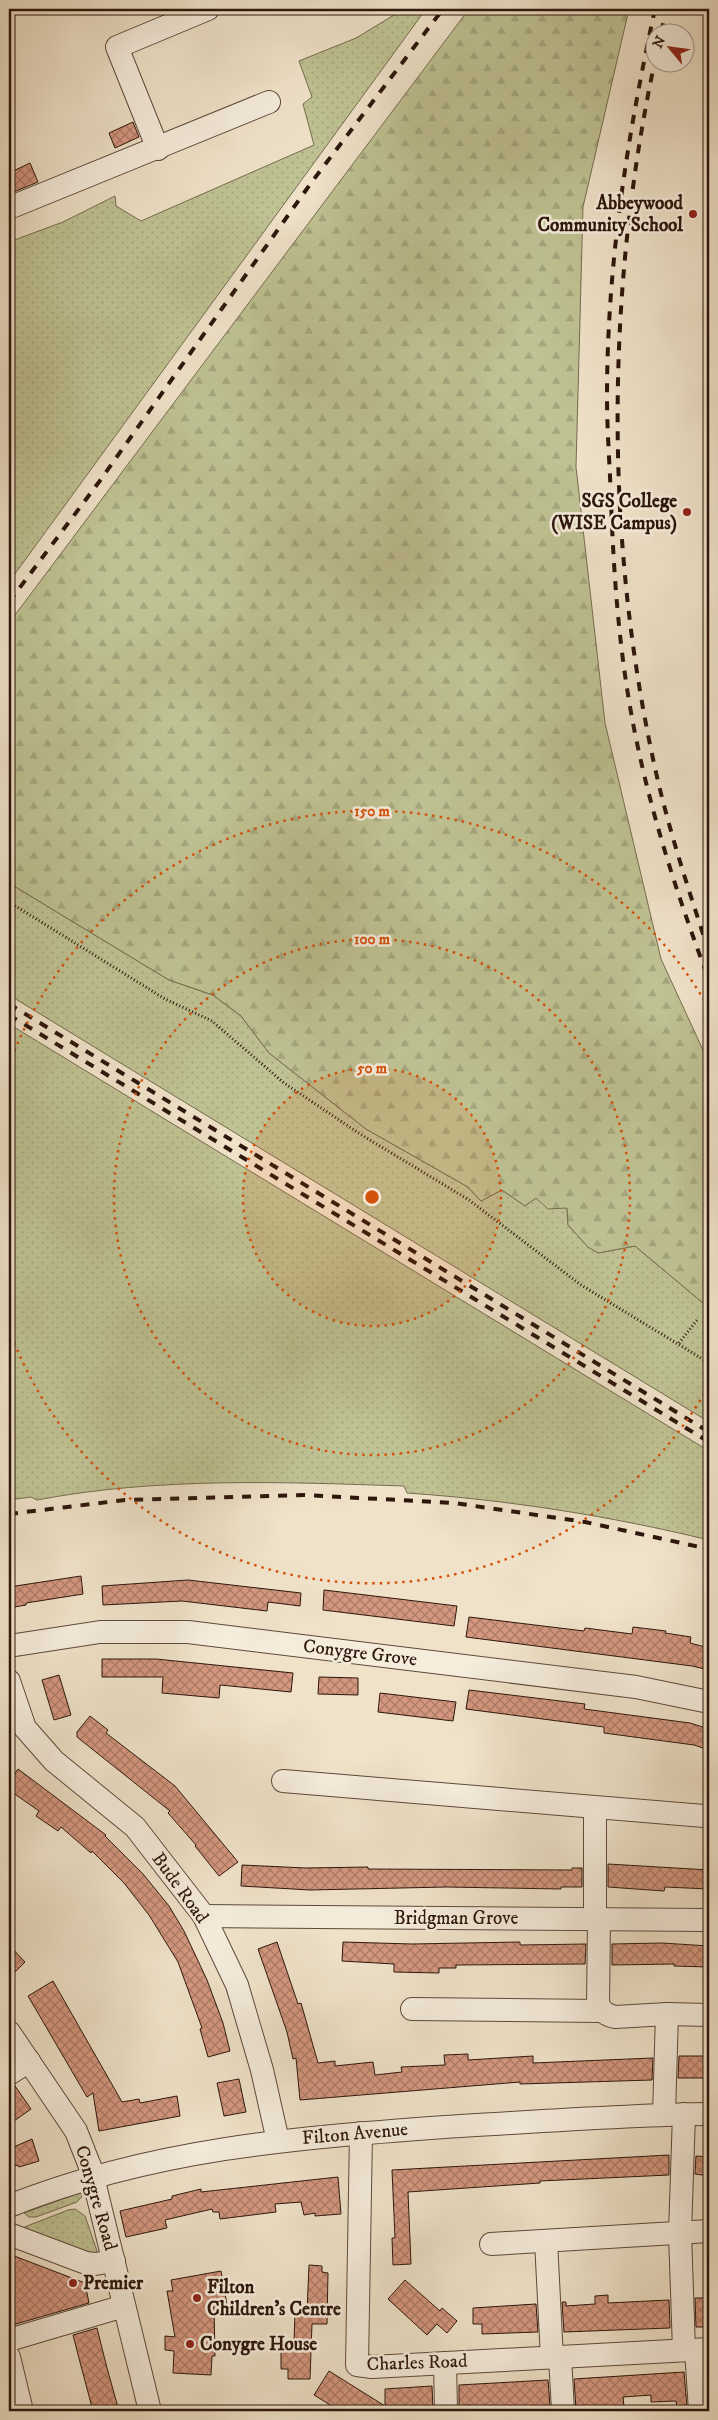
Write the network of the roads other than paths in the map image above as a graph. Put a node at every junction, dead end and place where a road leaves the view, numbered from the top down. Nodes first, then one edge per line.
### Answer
1 (208, 9) edge
2 (269, 102) dead end
3 (158, 149) junction
4 (9, 208) edge
5 (9, 1646) edge
6 (9, 1681) edge
7 (709, 1702) edge
8 (283, 1780) dead end
9 (595, 1809) junction
10 (704, 1816) dead end
11 (204, 1916) junction
12 (597, 1919) junction
13 (709, 1920) edge
14 (412, 2009) dead end
15 (602, 2010) junction
16 (668, 2014) junction
17 (709, 2015) edge
18 (9, 2032) edge
19 (28, 2060) junction
20 (9, 2074) edge
21 (674, 2114) junction
22 (709, 2114) edge
23 (360, 2133) junction
24 (278, 2141) junction
25 (94, 2177) junction
26 (9, 2206) edge
27 (709, 2231) edge
28 (680, 2233) junction
29 (9, 2234) edge
30 (546, 2241) junction
31 (491, 2244) dead end
32 (114, 2261) junction
33 (124, 2306) junction
34 (9, 2340) edge
35 (696, 2350) edge
36 (9, 2357) edge
37 (556, 2357) junction
38 (445, 2363) junction
39 (22, 2411) edge
40 (150, 2411) edge
41 (446, 2411) edge
42 (563, 2411) edge
43 (700, 2411) edge

1 - 3 street
2 - 3 street
3 - 4 street
5 - 7 street, Conygre Grove
6 - 11 street, Bude Road
8 - 9 street
9 - 10 street
9 - 12 street
11 - 12 street, Bridgman Grove
11 - 24 street, Bude Road
12 - 13 street, Bridgman Grove
12 - 15 street
14 - 15 street
15 - 16 street
16 - 17 street
16 - 21 street
18 - 19 street, Conygre Road
19 - 20 street
19 - 25 street, Conygre Road
21 - 22 street, Filton Avenue
21 - 23 street, Filton Avenue
21 - 28 street
23 - 24 street, Filton Avenue
23 - 38 street, Charles Road
24 - 25 street, Filton Avenue
25 - 26 street, Filton Avenue
25 - 32 street, Conygre Road
27 - 28 street
28 - 30 street
28 - 35 street
29 - 32 street
30 - 31 street
30 - 37 street
32 - 33 street, Conygre Road
33 - 34 street
33 - 40 street, Conygre Road
35 - 37 street, Charles Road
35 - 43 street
36 - 39 street
37 - 38 street, Charles Road
37 - 42 street
38 - 41 street

